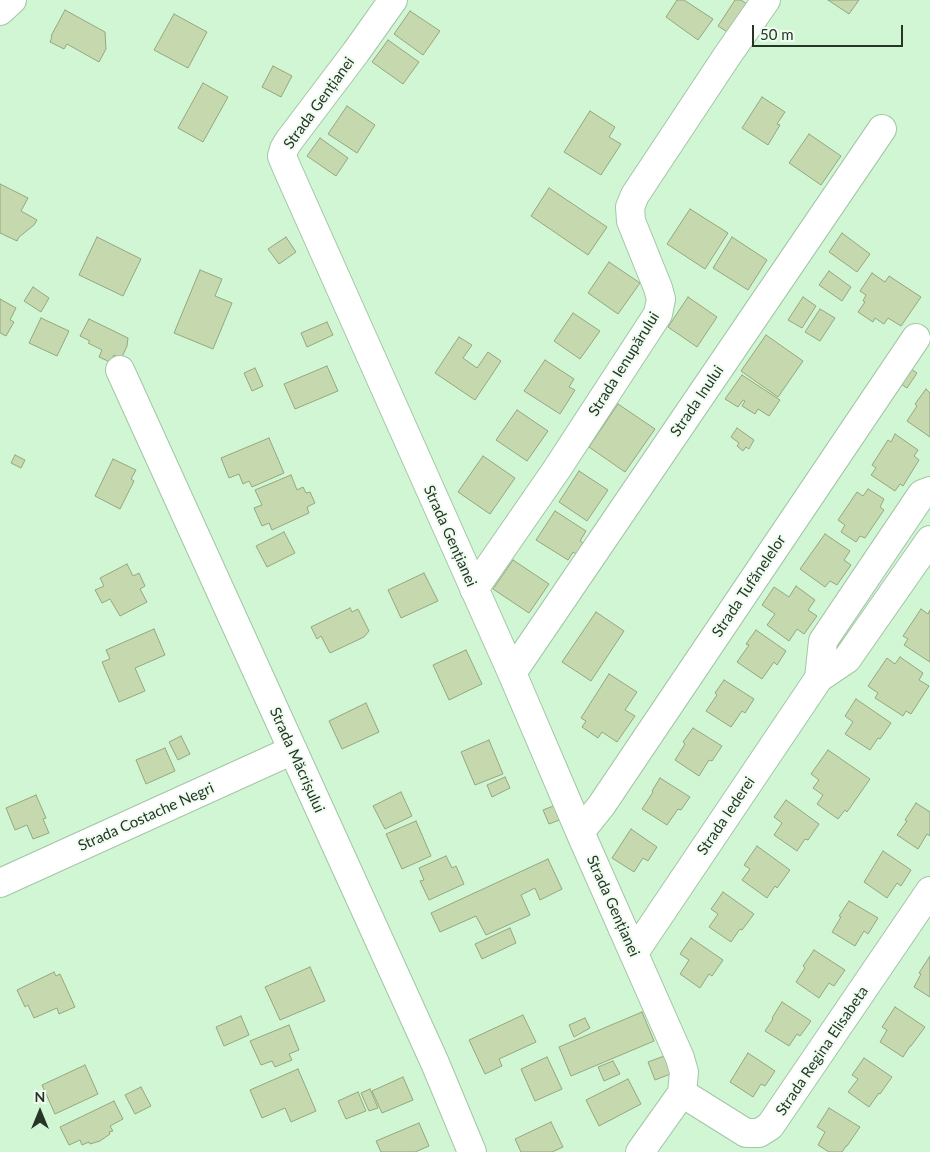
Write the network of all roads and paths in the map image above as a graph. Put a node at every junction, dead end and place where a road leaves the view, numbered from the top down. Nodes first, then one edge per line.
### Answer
1 (393, 0) edge
2 (766, 0) edge
3 (882, 129) dead end
4 (916, 338) dead end
5 (120, 370) dead end
6 (930, 491) edge
7 (930, 540) edge
8 (474, 589) junction
9 (512, 672) junction
10 (819, 678) junction
11 (293, 750) junction
12 (580, 832) junction
13 (0, 883) edge
14 (930, 891) edge
15 (634, 953) junction
16 (682, 1093) junction
17 (472, 1152) edge
18 (640, 1152) edge

1 - 8 street, Strada Gențianei
2 - 8 street, Strada Ienupărului
3 - 9 street, Strada Inului
4 - 12 street, Strada Tufănelelor
5 - 11 street, Strada Măcrișului
6 - 10 street, Strada Iederei
7 - 10 street, Strada Iederei
8 - 9 street, Strada Gențianei
9 - 12 street, Strada Gențianei
10 - 15 street, Strada Iederei
11 - 13 street, Strada Costache Negri
11 - 17 street, Strada Măcrișului
12 - 15 street, Strada Gențianei
14 - 16 street, Strada Regina Elisabeta
15 - 16 street, Strada Gențianei
16 - 18 street

